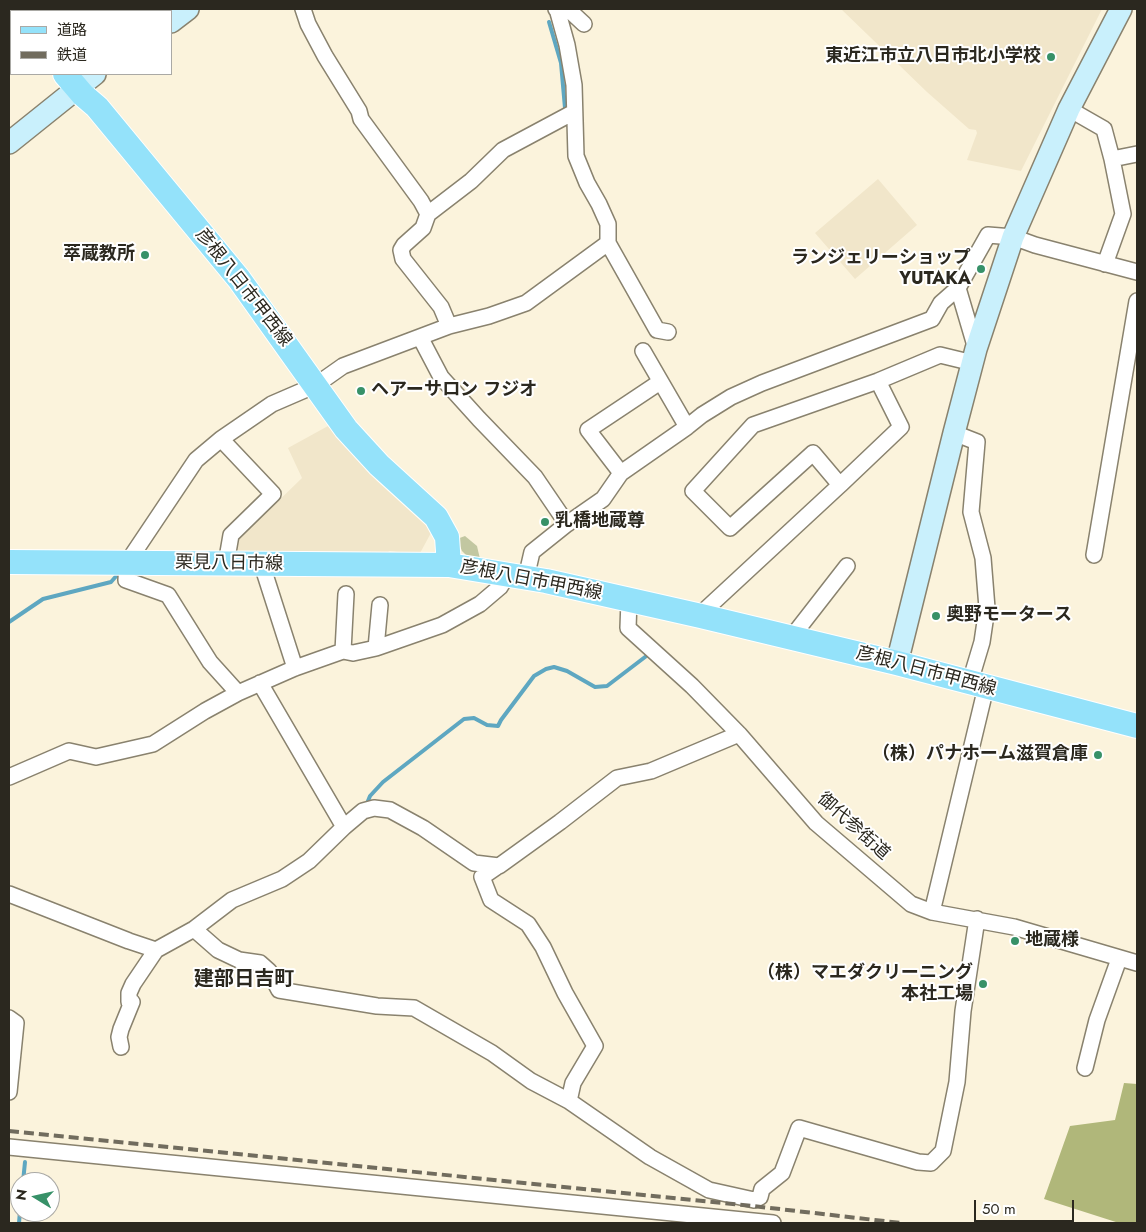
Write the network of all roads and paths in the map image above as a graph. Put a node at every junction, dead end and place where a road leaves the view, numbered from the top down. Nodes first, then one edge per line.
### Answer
1 (188, 9) edge
2 (303, 9) edge
3 (564, 9) edge
4 (1121, 9) edge
5 (172, 21) edge
6 (584, 24) dead end
7 (105, 75) edge
8 (80, 82) edge
9 (1069, 109) junction
10 (574, 112) junction
11 (9, 143) edge
12 (1137, 154) edge
13 (1112, 159) junction
14 (428, 214) junction
15 (1013, 237) junction
16 (608, 243) junction
17 (1106, 264) junction
18 (1137, 272) edge
19 (958, 288) junction
20 (1137, 301) edge
21 (449, 326) junction
22 (668, 332) dead end
23 (420, 337) junction
24 (644, 352) dead end
25 (975, 356) junction
26 (878, 381) junction
27 (660, 382) junction
28 (316, 385) junction
29 (687, 427) junction
30 (954, 433) junction
31 (221, 439) junction
32 (621, 473) junction
33 (840, 485) junction
34 (567, 524) junction
35 (1094, 555) dead end
36 (9, 562) edge
37 (127, 563) junction
38 (226, 564) junction
39 (262, 565) junction
40 (449, 565) junction
41 (847, 566) dead end
42 (517, 576) junction
43 (346, 594) dead end
44 (629, 600) junction
45 (380, 604) dead end
46 (701, 616) junction
47 (791, 638) junction
48 (376, 648) junction
49 (343, 651) junction
50 (897, 663) junction
51 (295, 668) junction
52 (260, 683) junction
53 (978, 685) junction
54 (238, 693) junction
55 (1137, 726) edge
56 (739, 734) junction
57 (9, 777) edge
58 (344, 827) junction
59 (498, 866) junction
60 (9, 894) edge
61 (932, 912) junction
62 (977, 920) junction
63 (194, 929) junction
64 (156, 950) junction
65 (1119, 959) junction
66 (1137, 963) edge
67 (9, 1018) edge
68 (121, 1047) dead end
69 (1086, 1068) dead end
70 (9, 1092) edge
71 (569, 1101) junction
72 (9, 1147) edge
73 (772, 1223) edge

1 - 5 street
2 - 14 street
3 - 6 street
3 - 10 street
4 - 9 street
7 - 8 street
8 - 11 street
8 - 28 main road, 彦根八日市甲西線
9 - 13 street
9 - 15 street
10 - 14 street
10 - 16 street
12 - 13 street
13 - 17 street
14 - 21 street
15 - 17 street
15 - 19 street
15 - 25 street
16 - 21 street
16 - 22 street
17 - 18 street
19 - 25 street
19 - 29 street
20 - 35 street
21 - 23 street
23 - 28 street
23 - 34 street
24 - 27 street
25 - 26 street
25 - 30 street
26 - 33 street
26 - 33 street
27 - 29 street
27 - 32 street
28 - 31 street
28 - 40 main road, 彦根八日市甲西線
29 - 32 street
30 - 50 street
30 - 53 street
31 - 37 street
31 - 38 street
32 - 34 street
33 - 46 street
34 - 42 street
36 - 37 main road, 栗見八日市線
37 - 38 main road, 栗見八日市線
37 - 54 street
38 - 39 main road, 栗見八日市線
39 - 40 main road, 栗見八日市線
39 - 51 street
40 - 42 main road, 彦根八日市甲西線
41 - 47 street
42 - 44 main road, 彦根八日市甲西線
42 - 48 street
43 - 49 street
44 - 46 main road, 彦根八日市甲西線
44 - 56 street, 御代参街道
45 - 48 street
46 - 47 main road, 彦根八日市甲西線
47 - 50 main road, 彦根八日市甲西線
48 - 49 street
49 - 51 street
50 - 53 main road, 彦根八日市甲西線
51 - 52 street
52 - 54 street
52 - 58 street
53 - 55 main road, 彦根八日市甲西線
53 - 61 street
54 - 57 street
56 - 59 street
56 - 61 street, 御代参街道
58 - 59 street
58 - 63 street
59 - 71 street
60 - 64 street
61 - 62 street, 御代参街道
62 - 65 street, 御代参街道
62 - 71 street
63 - 64 street
63 - 71 street
64 - 68 street
65 - 66 street, 御代参街道
65 - 69 street
67 - 70 street
72 - 73 street

